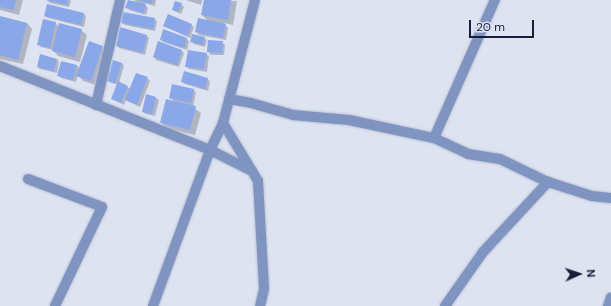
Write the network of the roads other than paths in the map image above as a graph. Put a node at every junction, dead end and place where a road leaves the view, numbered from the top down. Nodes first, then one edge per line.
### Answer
1 (120, 0) edge
2 (255, 0) edge
3 (495, 0) edge
4 (0, 66) edge
5 (229, 99) junction
6 (96, 104) junction
7 (223, 123) junction
8 (434, 138) junction
9 (210, 150) junction
10 (252, 171) junction
11 (28, 179) dead end
12 (548, 182) junction
13 (611, 198) edge
14 (611, 297) edge
15 (55, 306) edge
16 (153, 306) edge
17 (260, 306) edge
18 (445, 306) edge
19 (608, 306) edge

1 - 6 street
2 - 5 street
3 - 8 street
4 - 6 street
5 - 7 street
5 - 8 street
6 - 9 street
7 - 9 street
7 - 10 street
8 - 12 street
9 - 10 street
9 - 16 street
10 - 17 street
11 - 15 street
12 - 13 street
12 - 18 street
14 - 19 street

